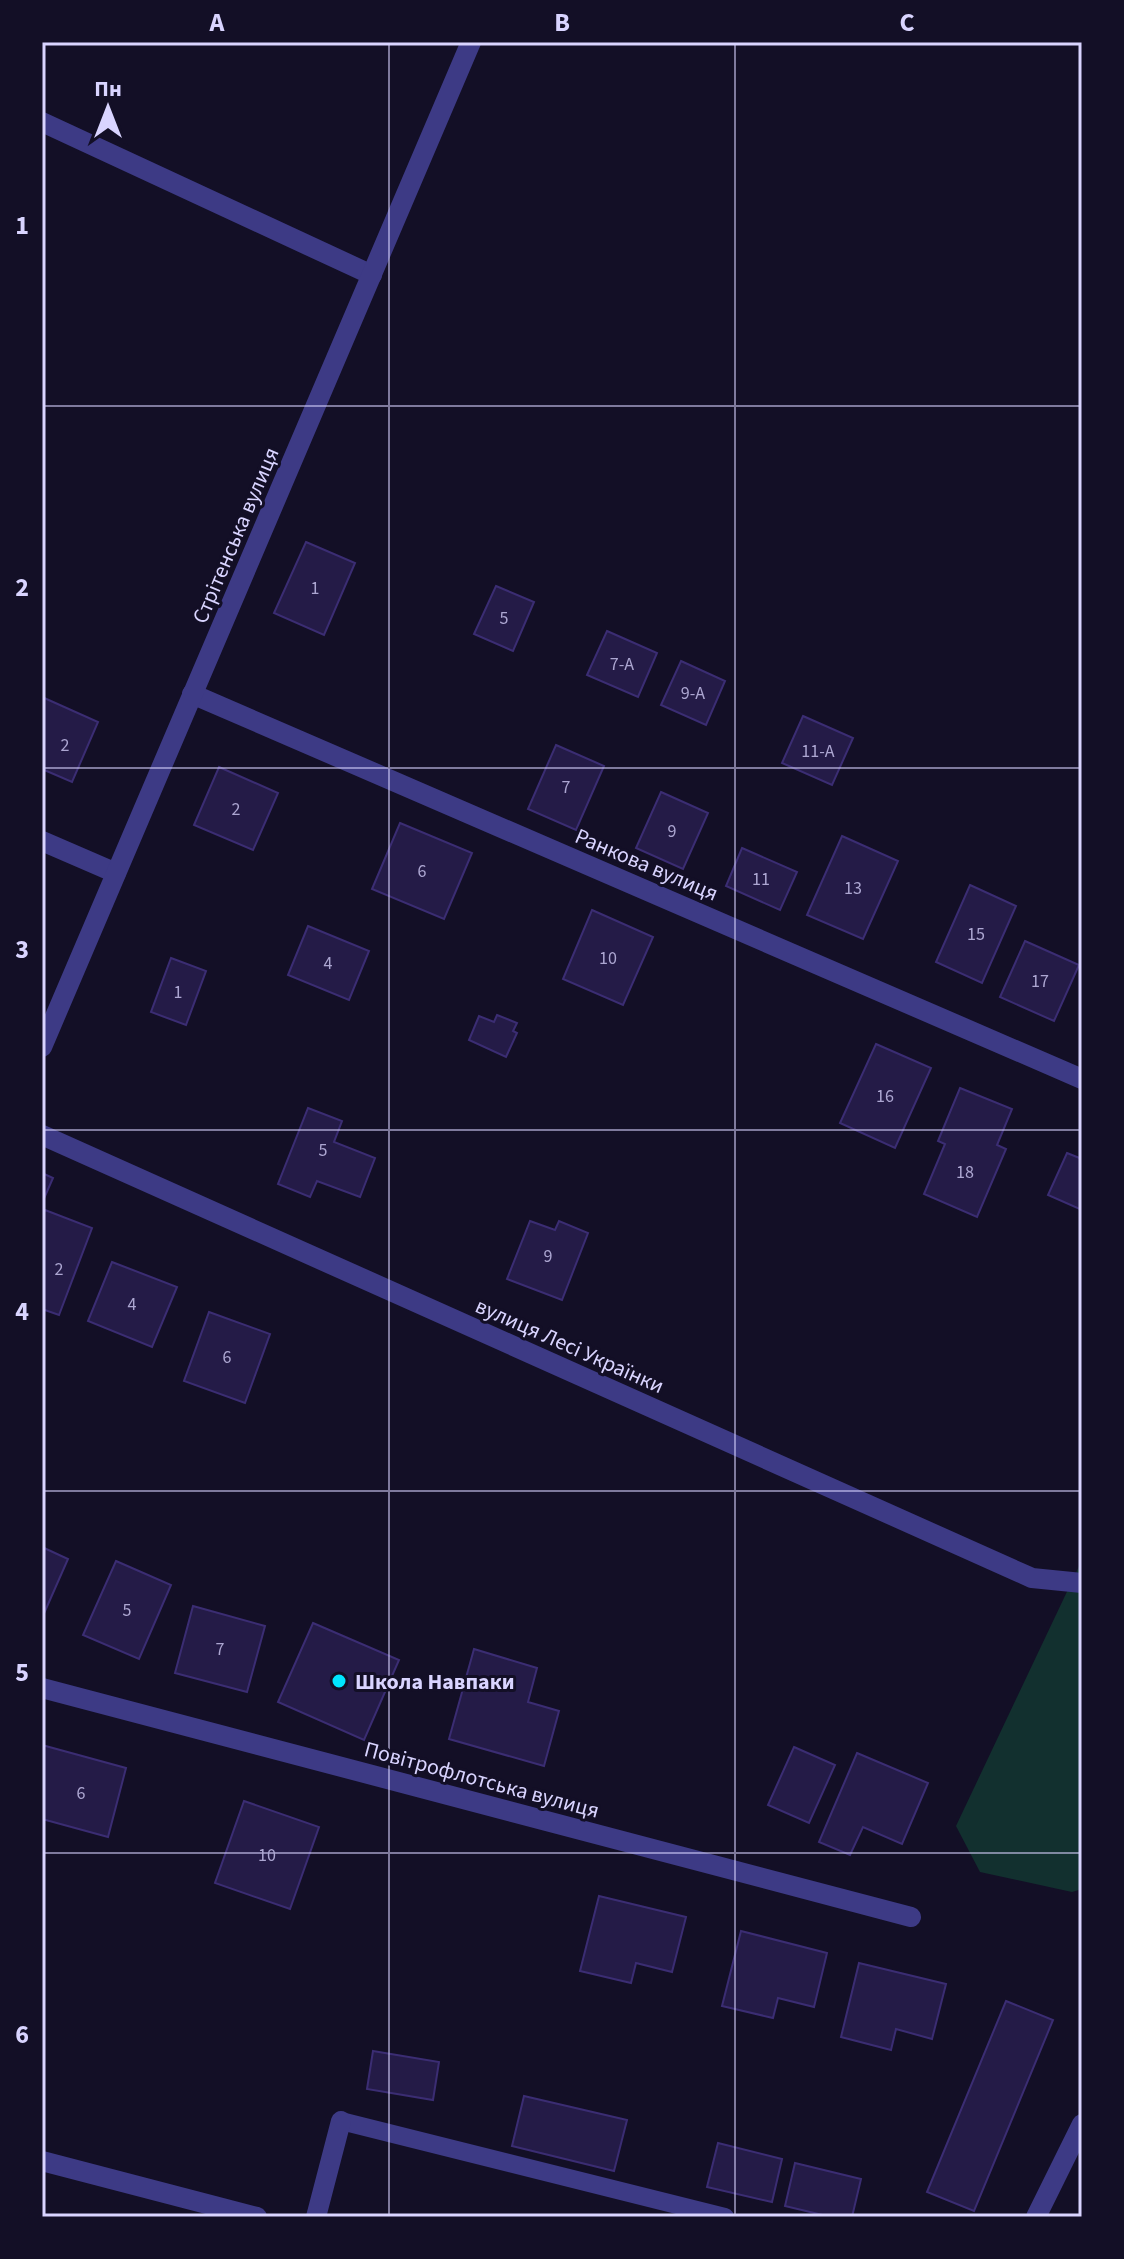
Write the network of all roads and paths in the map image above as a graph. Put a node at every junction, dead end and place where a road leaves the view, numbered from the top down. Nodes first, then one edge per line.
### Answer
1 (471, 42) edge
2 (42, 122) edge
3 (372, 275) junction
4 (192, 694) junction
5 (42, 841) edge
6 (116, 873) junction
7 (42, 1047) edge
8 (1082, 1079) edge
9 (42, 1135) edge
10 (1082, 1583) edge
11 (42, 1688) edge
12 (911, 1917) dead end
13 (341, 2121) joint
14 (1082, 2124) edge
15 (42, 2161) edge
16 (257, 2217) edge
17 (316, 2217) edge
18 (725, 2217) edge
19 (1036, 2217) edge

1 - 3 street, Стрітенська вулиця
2 - 3 street
3 - 4 street, Стрітенська вулиця
4 - 6 street, Стрітенська вулиця
4 - 8 street, Ранкова вулиця
5 - 6 street
6 - 7 street, Стрітенська вулиця
9 - 10 street, вулиця Лесі Українки
11 - 12 street, Повітрофлотська вулиця
13 - 17 street
13 - 18 lane
14 - 19 street
15 - 16 street

